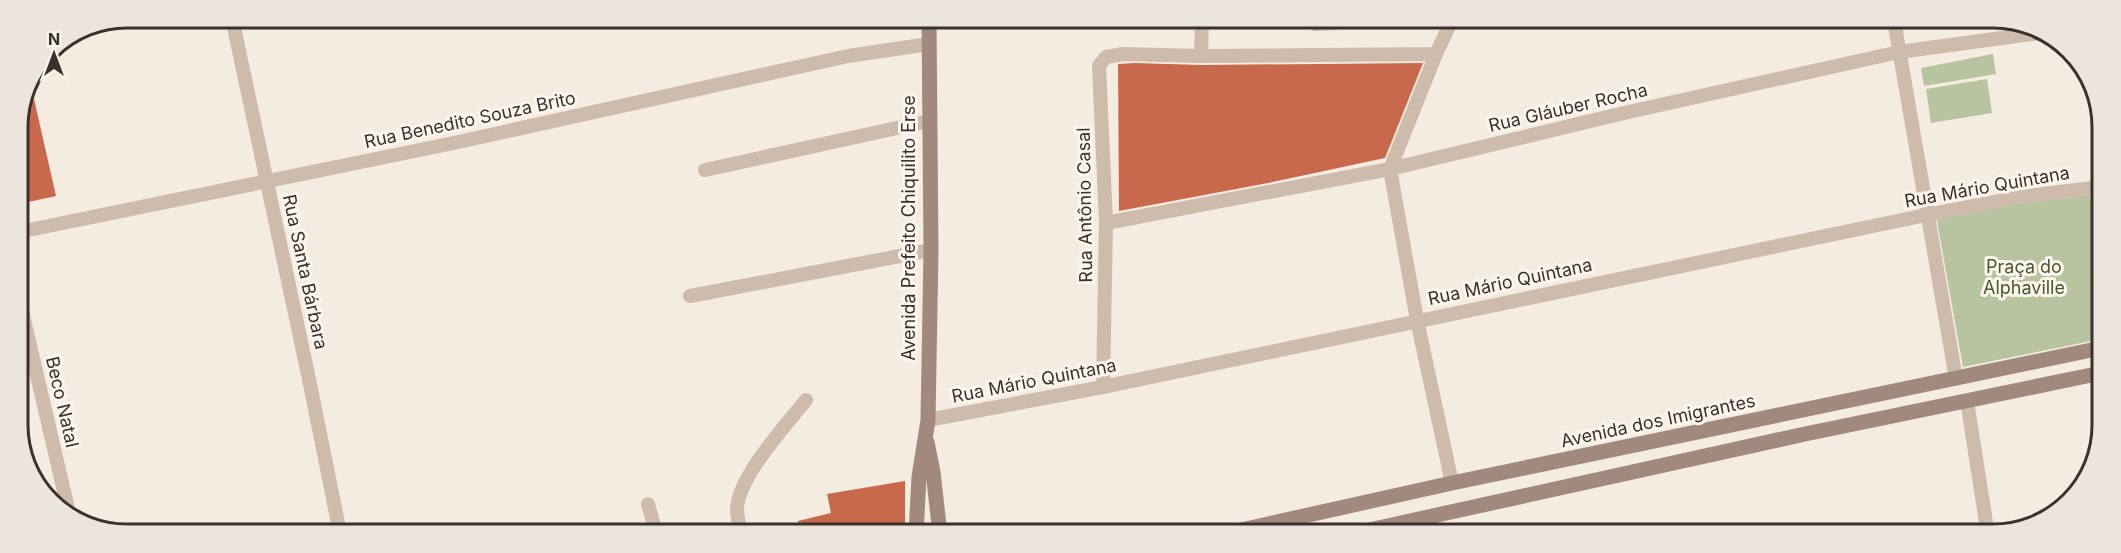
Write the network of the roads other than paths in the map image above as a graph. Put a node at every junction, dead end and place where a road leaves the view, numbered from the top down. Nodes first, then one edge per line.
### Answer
1 (233, 28) edge
2 (929, 28) edge
3 (1202, 28) edge
4 (1448, 28) edge
5 (1895, 28) edge
6 (2027, 35) edge
7 (929, 44) junction
8 (1899, 52) junction
9 (1436, 54) junction
10 (1201, 56) junction
11 (929, 121) junction
12 (1390, 169) junction
13 (705, 170) dead end
14 (267, 181) junction
15 (2092, 188) edge
16 (1926, 215) junction
17 (1106, 223) junction
18 (29, 230) edge
19 (931, 250) junction
20 (690, 296) dead end
21 (1417, 320) junction
22 (28, 338) edge
23 (2092, 350) edge
24 (2092, 375) edge
25 (1956, 379) junction
26 (1103, 387) junction
27 (806, 400) dead end
28 (1967, 401) junction
29 (928, 420) junction
30 (926, 438) junction
31 (1452, 483) junction
32 (67, 504) edge
33 (648, 504) dead end
34 (1349, 506) junction
35 (338, 524) edge
36 (654, 524) edge
37 (739, 524) edge
38 (917, 524) edge
39 (939, 524) edge
40 (1268, 524) edge
41 (1352, 524) edge
42 (1398, 524) edge
43 (1986, 524) edge

1 - 14 street, Rua Santa Bárbara
2 - 7 main road, Avenida Prefeito Chiquilito Erse
3 - 10 street
4 - 9 street
5 - 8 street
6 - 8 street, Rua Gláuber Rocha
7 - 11 main road, Avenida Prefeito Chiquilito Erse
7 - 14 street, Rua Benedito Souza Brito
8 - 12 street, Rua Gláuber Rocha
8 - 16 street
9 - 10 street, Rua Antônio Casal
9 - 12 street
10 - 17 street, Rua Antônio Casal
11 - 13 street
11 - 19 main road, Avenida Prefeito Chiquilito Erse
12 - 17 street, Rua Gláuber Rocha
12 - 21 street
14 - 18 street, Rua Benedito Souza Brito
14 - 35 street, Rua Santa Bárbara
15 - 16 street, Rua Mário Quintana
16 - 21 street, Rua Mário Quintana
16 - 25 street
17 - 26 street, Rua Antônio Casal
19 - 20 street
19 - 29 main road, Avenida Prefeito Chiquilito Erse
21 - 26 street, Rua Mário Quintana
21 - 31 street
22 - 32 street, Beco Natal
23 - 25 main road, Avenida dos Imigrantes
24 - 28 main road
25 - 31 main road, Avenida dos Imigrantes
26 - 29 street, Rua Mário Quintana
27 - 37 street
28 - 42 main road
28 - 43 street
29 - 30 main road, Avenida Prefeito Chiquilito Erse
30 - 38 main road, Avenida Prefeito Chiquilito Erse
30 - 39 main road, Avenida Prefeito Chiquilito Erse
31 - 34 main road, Avenida dos Imigrantes
33 - 36 street
34 - 40 main road, Avenida dos Imigrantes
34 - 41 main road

